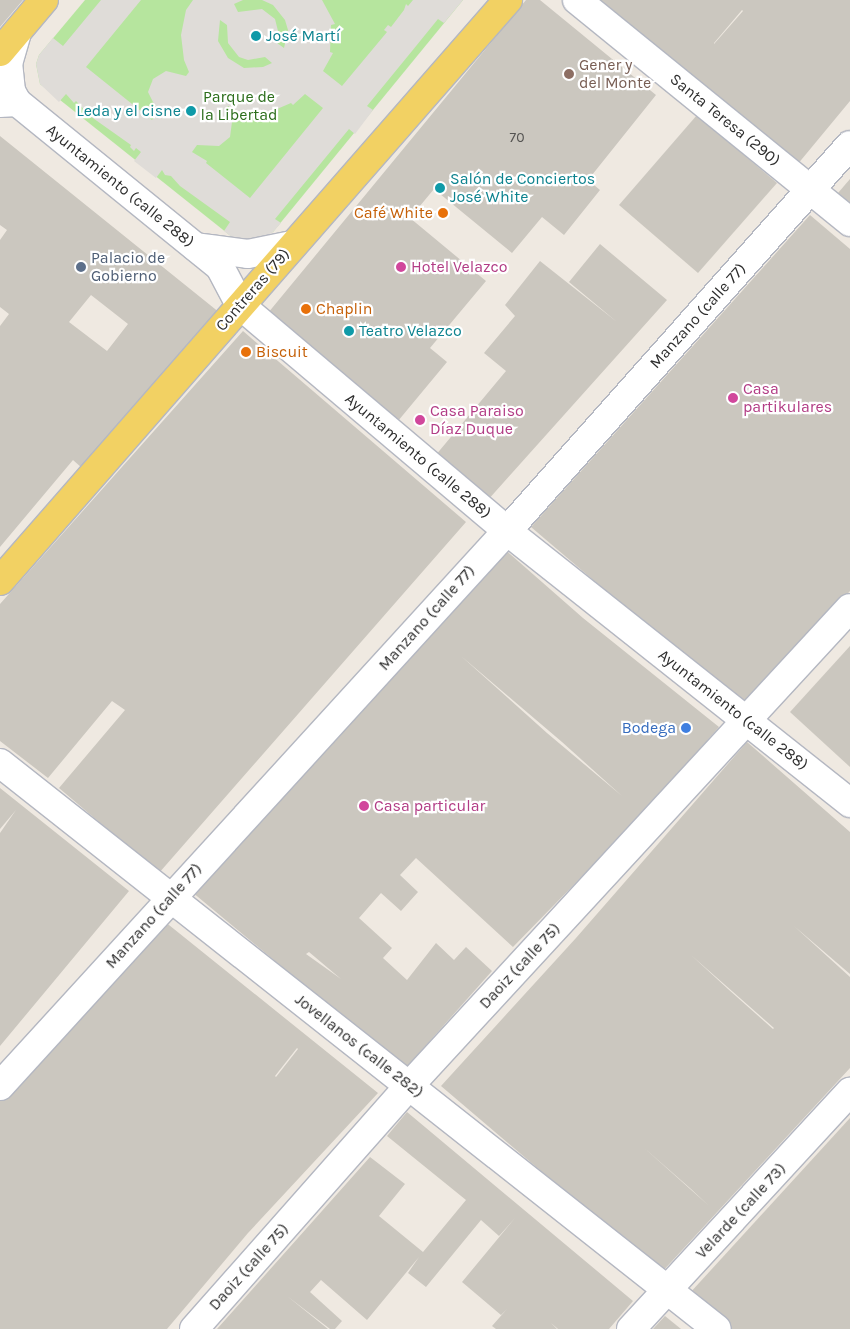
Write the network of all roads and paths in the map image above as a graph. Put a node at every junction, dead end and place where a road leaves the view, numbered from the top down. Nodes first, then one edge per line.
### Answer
1 (44, 0) edge
2 (493, 0) edge
3 (508, 0) edge
4 (577, 0) edge
5 (482, 29) junction
6 (9, 42) edge
7 (9, 102) edge
8 (850, 145) edge
9 (810, 189) junction
10 (850, 222) edge
11 (292, 245) junction
12 (196, 248) junction
13 (240, 305) junction
14 (507, 531) junction
15 (0, 581) edge
16 (850, 608) edge
17 (746, 720) junction
18 (0, 763) edge
19 (850, 802) edge
20 (171, 898) junction
21 (0, 1086) edge
22 (409, 1086) junction
23 (850, 1092) edge
24 (667, 1290) junction
25 (194, 1329) edge
26 (631, 1329) edge
27 (717, 1329) edge

1 - 6 main road
2 - 5 street
3 - 5 main road, Contreras (79)
4 - 9 street, Santa Teresa (290)
5 - 11 main road, Contreras (79)
6 - 7 street
7 - 12 street, Ayuntamiento (calle 288)
8 - 9 street, Manzano (calle 77)
9 - 10 street, Santa Teresa (290)
9 - 14 street, Manzano (calle 77)
11 - 12 street
11 - 13 main road, Contreras (79)
12 - 13 street, Ayuntamiento (calle 288)
13 - 14 street, Ayuntamiento (calle 288)
13 - 15 main road, Contreras (79)
14 - 17 street, Ayuntamiento (calle 288)
14 - 20 street, Manzano (calle 77)
16 - 17 street, Daoiz (calle 75)
17 - 19 street, Ayuntamiento (calle 288)
17 - 22 street, Daoiz (calle 75)
18 - 20 street, Jovellanos (calle 282)
20 - 21 street, Manzano (calle 77)
20 - 22 street, Jovellanos (calle 282)
22 - 24 street, Jovellanos (calle 282)
22 - 25 street, Daoiz (calle 75)
23 - 24 street, Velarde (calle 73)
24 - 26 street, Velarde (calle 73)
24 - 27 street, Jovellanos (calle 282)

